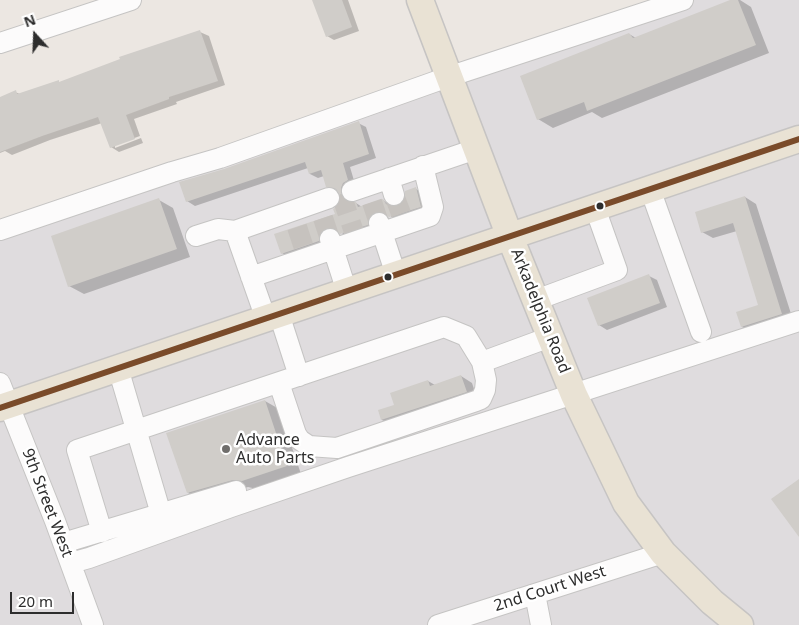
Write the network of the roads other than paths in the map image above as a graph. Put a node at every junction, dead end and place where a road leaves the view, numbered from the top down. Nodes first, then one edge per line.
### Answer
1 (131, 0) edge
2 (420, 0) edge
3 (683, 0) edge
4 (0, 43) edge
5 (448, 76) junction
6 (799, 139) edge
7 (476, 149) junction
8 (423, 166) junction
9 (650, 189) junction
10 (364, 193) dead end
11 (323, 206) dead end
12 (594, 208) junction
13 (381, 228) junction
14 (0, 230) edge
15 (235, 231) junction
16 (196, 236) dead end
17 (510, 237) junction
18 (331, 244) junction
19 (396, 275) junction
20 (251, 277) junction
21 (347, 292) junction
22 (536, 300) junction
23 (273, 316) junction
24 (799, 321) edge
25 (701, 332) dead end
26 (550, 337) junction
27 (482, 362) junction
28 (118, 368) junction
29 (299, 376) junction
30 (279, 382) junction
31 (574, 395) junction
32 (3, 398) edge
33 (136, 430) junction
34 (251, 487) dead end
35 (161, 514) junction
36 (102, 532) junction
37 (64, 543) junction
38 (663, 553) junction
39 (71, 563) junction
40 (535, 594) junction
41 (93, 625) edge
42 (438, 625) edge
43 (541, 625) edge
44 (740, 625) edge

1 - 4 street
2 - 5 main road, Arkadelphia Road
3 - 5 street
5 - 7 main road, Arkadelphia Road
5 - 14 street
6 - 9 main road
7 - 8 street
7 - 17 main road, Arkadelphia Road
8 - 10 street
8 - 13 street
9 - 12 main road
9 - 25 street
11 - 15 street
12 - 17 main road
12 - 22 street
13 - 18 street
13 - 19 street
15 - 16 street
15 - 20 street
17 - 19 main road
17 - 22 main road, Arkadelphia Road
18 - 20 street
18 - 21 street
19 - 21 main road
20 - 23 street
21 - 23 main road
22 - 26 main road, Arkadelphia Road
23 - 28 main road
23 - 29 street
24 - 31 street
26 - 27 street
26 - 31 main road, Arkadelphia Road
27 - 29 street
27 - 30 street
28 - 32 main road
28 - 33 street
29 - 30 street
30 - 33 street
31 - 38 main road, Arkadelphia Road
31 - 39 street
32 - 37 street, 9th Street West
33 - 35 street
33 - 36 street
34 - 35 street
35 - 36 street
36 - 37 street
37 - 39 street, 9th Street West
38 - 40 street, 2nd Court West
38 - 44 main road, Arkadelphia Road
39 - 41 street, 9th Street West
40 - 42 street, 2nd Court West
40 - 43 street

